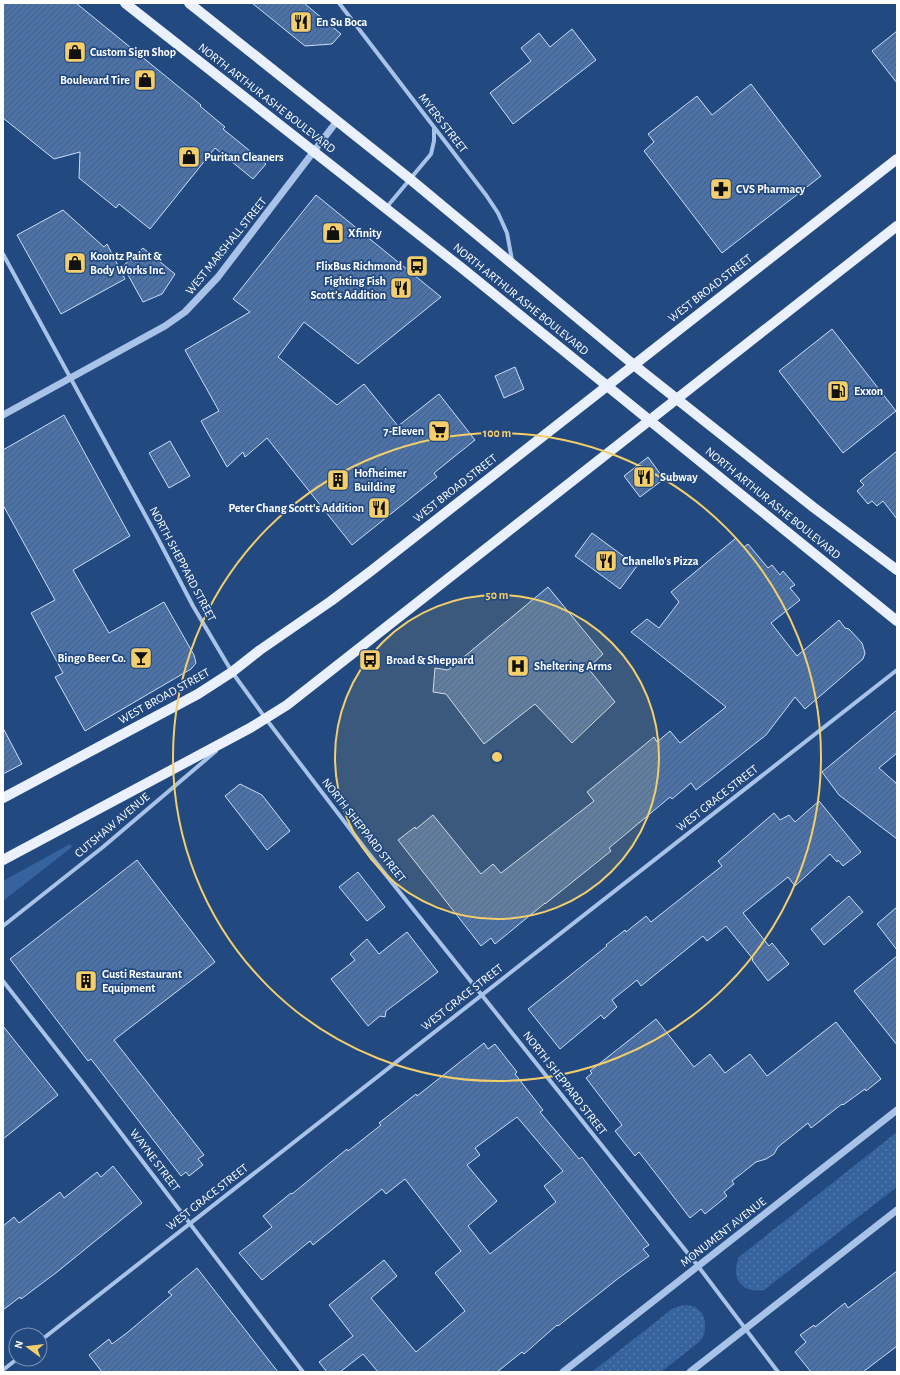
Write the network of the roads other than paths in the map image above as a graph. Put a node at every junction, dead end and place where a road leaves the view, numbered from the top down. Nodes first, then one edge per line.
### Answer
1 (125, 3) edge
2 (189, 3) edge
3 (339, 3) edge
4 (337, 121) junction
5 (434, 127) junction
6 (314, 151) junction
7 (897, 159) edge
8 (410, 179) junction
9 (386, 208) junction
10 (897, 226) edge
11 (3, 254) edge
12 (512, 265) junction
13 (634, 365) junction
14 (71, 378) junction
15 (606, 386) junction
16 (677, 398) junction
17 (3, 415) edge
18 (649, 420) junction
19 (897, 570) edge
20 (897, 621) edge
21 (897, 670) edge
22 (232, 672) junction
23 (266, 718) junction
24 (232, 738) junction
25 (3, 798) edge
26 (3, 860) edge
27 (3, 926) edge
28 (3, 981) edge
29 (482, 994) junction
30 (897, 1110) edge
31 (897, 1210) edge
32 (190, 1223) junction
33 (698, 1266) junction
34 (745, 1329) junction
35 (48, 1335) edge
36 (304, 1372) edge
37 (563, 1372) edge
38 (690, 1372) edge
39 (778, 1372) edge

1 - 6 main road, NORTH ARTHUR ASHE BOULEVARD
2 - 4 main road, NORTH ARTHUR ASHE BOULEVARD
3 - 5 street, MYERS STREET
4 - 6 street, WEST MARSHALL STREET
4 - 8 main road, NORTH ARTHUR ASHE BOULEVARD
5 - 8 street
5 - 12 street, MYERS STREET
6 - 9 main road, NORTH ARTHUR ASHE BOULEVARD
6 - 14 street, WEST MARSHALL STREET
7 - 13 main road, WEST BROAD STREET
8 - 9 street
8 - 12 main road, NORTH ARTHUR ASHE BOULEVARD
9 - 15 main road, NORTH ARTHUR ASHE BOULEVARD
10 - 16 main road
11 - 14 street, NORTH SHEPPARD STREET
12 - 13 main road, NORTH ARTHUR ASHE BOULEVARD
13 - 15 main road, WEST BROAD STREET
13 - 16 main road, NORTH ARTHUR ASHE BOULEVARD
14 - 17 street, WEST MARSHALL STREET
14 - 22 street, NORTH SHEPPARD STREET
15 - 18 main road, NORTH ARTHUR ASHE BOULEVARD
15 - 22 main road, WEST BROAD STREET
16 - 18 main road
16 - 19 main road, NORTH ARTHUR ASHE BOULEVARD
18 - 20 main road, NORTH ARTHUR ASHE BOULEVARD
18 - 23 main road
21 - 29 street, WEST GRACE STREET
22 - 23 street, NORTH SHEPPARD STREET
22 - 25 main road, WEST BROAD STREET
23 - 24 main road
23 - 29 street, NORTH SHEPPARD STREET
24 - 26 main road
24 - 27 street, CUTSHAW AVENUE
28 - 32 street, WAYNE STREET
29 - 32 street, WEST GRACE STREET
29 - 33 street, NORTH SHEPPARD STREET
30 - 33 street, MONUMENT AVENUE
31 - 34 street
32 - 35 street, WEST GRACE STREET
32 - 36 street, WAYNE STREET
33 - 34 street, NORTH SHEPPARD STREET
33 - 37 street, MONUMENT AVENUE
34 - 38 street
34 - 39 street, NORTH SHEPPARD STREET

